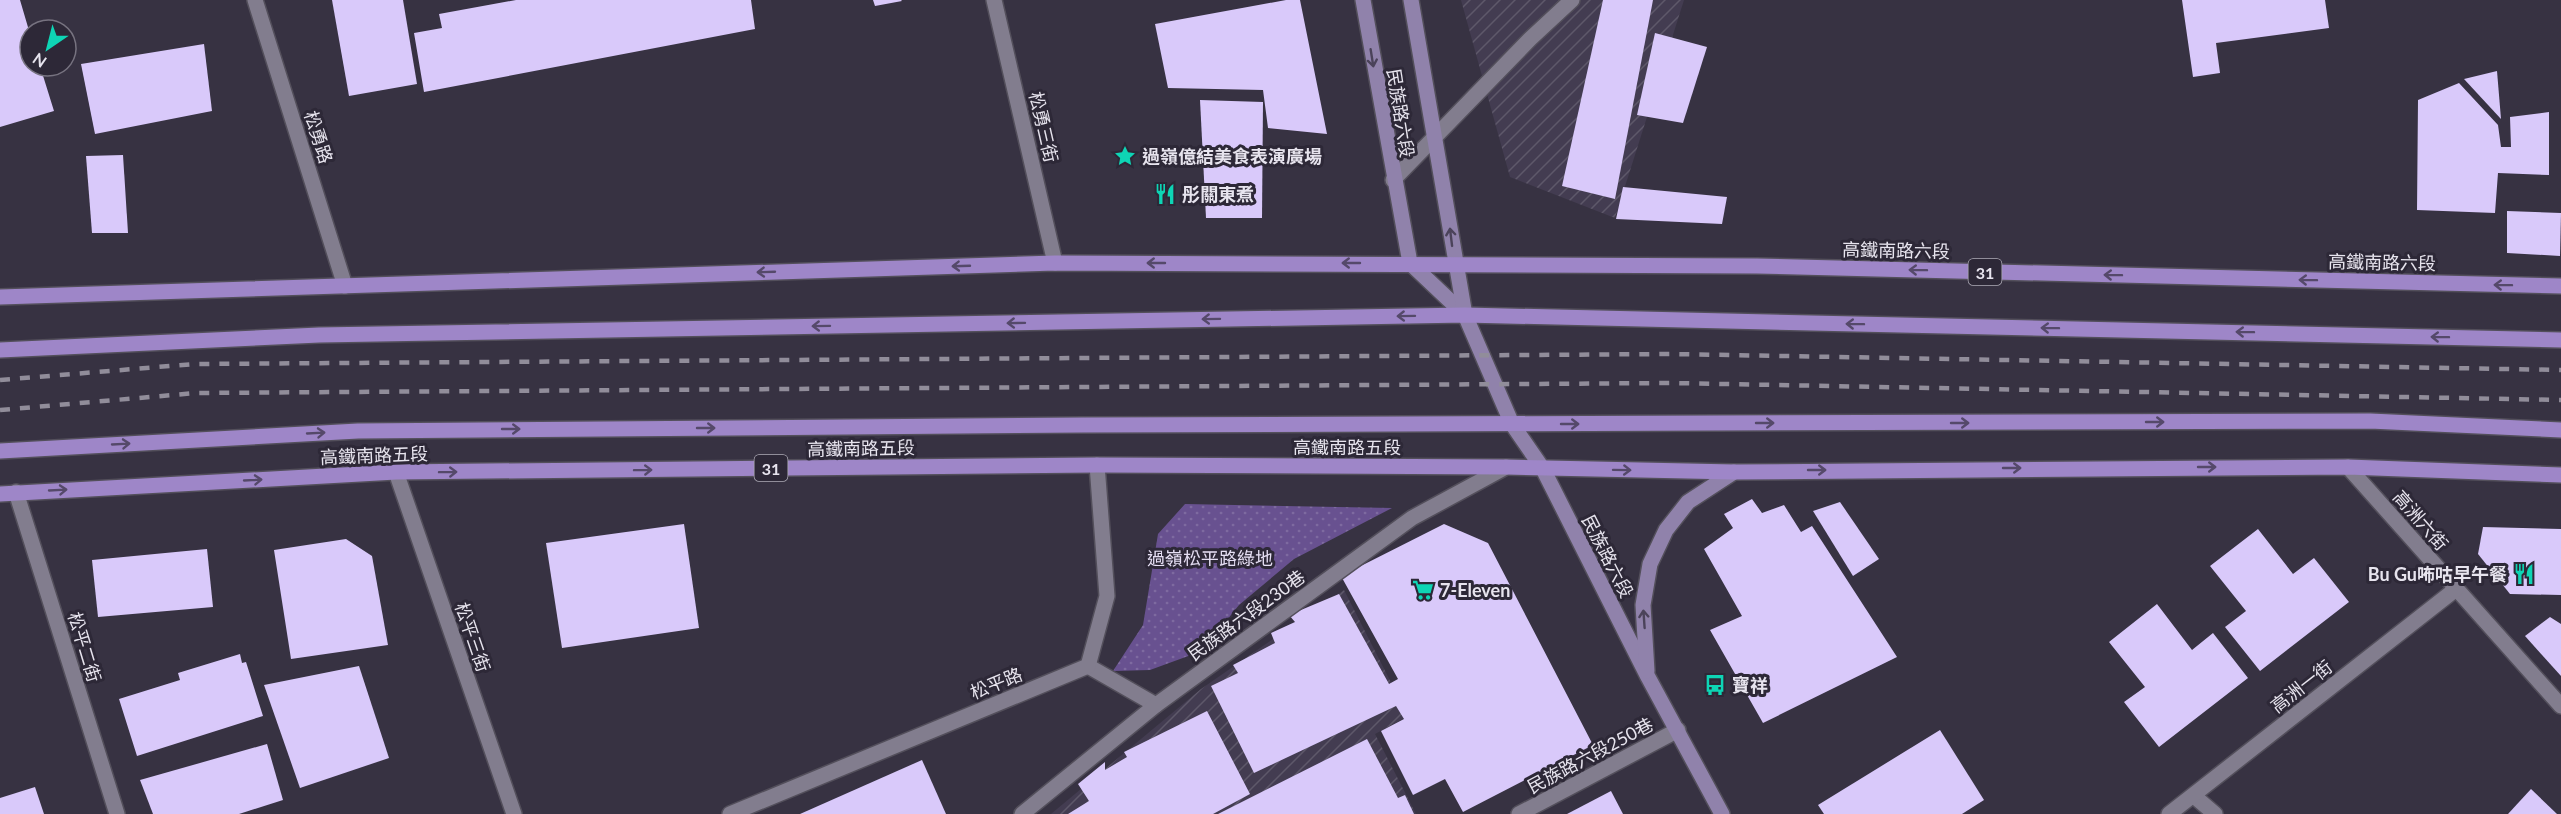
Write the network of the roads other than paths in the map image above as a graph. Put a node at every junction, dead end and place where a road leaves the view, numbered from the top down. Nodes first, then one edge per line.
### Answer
1 (255, 0) edge
2 (994, 0) edge
3 (1363, 0) edge
4 (1411, 0) edge
5 (1572, 0) edge
6 (1434, 137) junction
7 (1393, 180) junction
8 (1055, 263) junction
9 (1410, 263) junction
10 (1454, 263) junction
11 (345, 286) junction
12 (2561, 286) edge
13 (0, 297) edge
14 (1464, 315) junction
15 (2561, 340) edge
16 (0, 350) edge
17 (1512, 424) junction
18 (2561, 430) edge
19 (0, 451) edge
20 (1097, 465) junction
21 (2348, 466) junction
22 (1506, 467) junction
23 (1543, 469) junction
24 (396, 472) junction
25 (1734, 472) junction
26 (2561, 475) edge
27 (16, 492) junction
28 (0, 494) edge
29 (2456, 589) junction
30 (1088, 666) junction
31 (1648, 677) junction
32 (1156, 705) junction
33 (2561, 706) edge
34 (1678, 730) junction
35 (2194, 796) junction
36 (117, 814) edge
37 (514, 814) edge
38 (730, 814) edge
39 (1022, 814) edge
40 (1519, 814) edge
41 (1722, 814) edge
42 (2169, 814) edge
43 (2215, 814) edge

1 - 11 street, 松勇路
2 - 8 street, 松勇三街
3 -> 7 main road, 民族路六段
4 - 6 main road, 民族路六段
5 - 6 street
6 - 7 street
10 -> 6 main road, 民族路六段
7 - 9 main road, 民族路六段
9 -> 8 main road, 31
8 -> 11 main road, 31
9 - 10 main road, 高鐵南路六段 / 31
9 - 14 main road, 民族路六段
12 -> 10 main road, 高鐵南路六段 / 31
10 - 14 main road, 民族路六段
11 - 13 main road, 31
15 -> 14 main road
14 -> 16 main road
14 - 17 main road, 民族路六段
17 -> 18 main road
19 -> 17 main road, 高鐵南路五段
17 - 23 main road, 民族路六段
20 - 22 main road, 高鐵南路五段 / 31
24 -> 20 main road, 高鐵南路五段 / 31
20 - 30 street
25 -> 21 main road, 31
21 - 26 main road, 31
21 - 29 street, 高洲六街
22 - 23 main road, 高鐵南路五段 / 31
22 - 32 street, 民族路六段230巷
23 -> 25 main road, 31
23 - 31 main road, 民族路六段
27 -> 24 main road, 高鐵南路五段 / 31
24 - 37 street, 松平三街
31 -> 25 main road
27 - 28 main road, 高鐵南路五段 / 31
27 - 36 street, 松平二街
29 - 33 street, 高洲六街
29 - 35 street, 高洲一街
30 - 32 street
30 - 38 street, 松平路
31 - 34 main road, 民族路六段
32 - 39 street, 民族路六段230巷
34 - 40 street, 民族路六段250巷
34 - 41 main road, 民族路六段
35 - 42 street, 高洲一街
35 - 43 street

